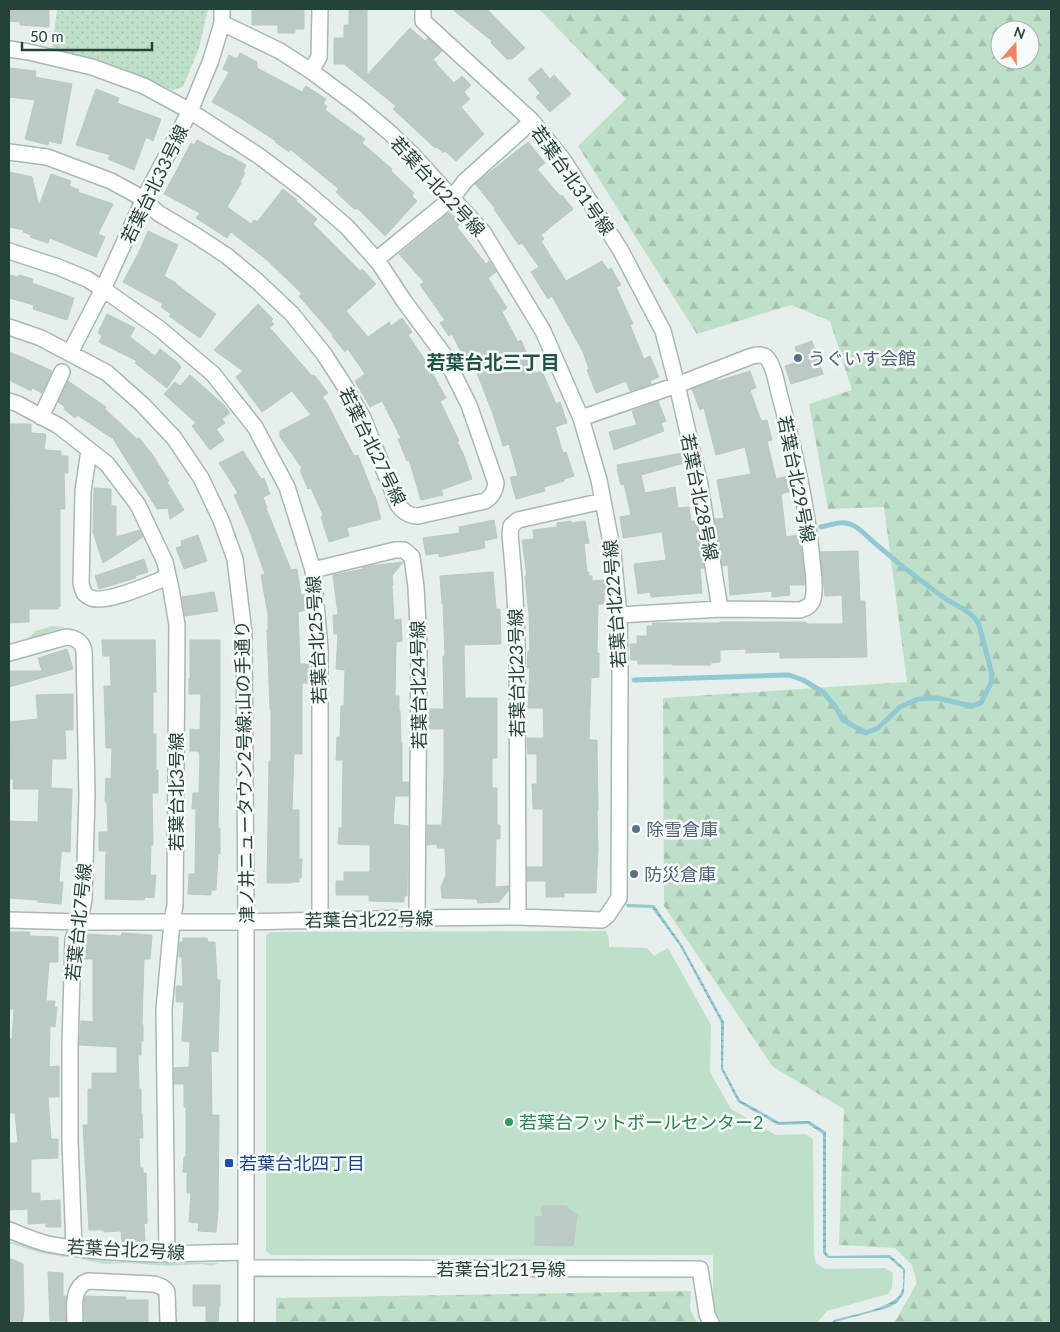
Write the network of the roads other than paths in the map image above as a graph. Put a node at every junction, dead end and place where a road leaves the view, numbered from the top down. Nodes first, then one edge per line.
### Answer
1 (320, 9) edge
2 (423, 9) edge
3 (222, 16) edge
4 (9, 49) edge
5 (311, 71) junction
6 (190, 111) junction
7 (532, 121) junction
8 (9, 152) edge
9 (452, 198) junction
10 (144, 199) junction
11 (9, 251) edge
12 (376, 260) junction
13 (103, 289) junction
14 (9, 327) edge
15 (70, 353) junction
16 (62, 372) dead end
17 (678, 385) junction
18 (9, 401) edge
19 (41, 417) junction
20 (582, 418) junction
21 (89, 450) junction
22 (603, 501) junction
23 (313, 570) junction
24 (168, 577) junction
25 (720, 609) junction
26 (619, 615) junction
27 (9, 653) edge
28 (518, 917) junction
29 (417, 918) junction
30 (9, 920) edge
31 (320, 921) junction
32 (80, 922) junction
33 (172, 922) junction
34 (246, 922) junction
35 (9, 1230) edge
36 (74, 1248) junction
37 (246, 1252) junction
38 (166, 1254) junction
39 (246, 1268) junction
40 (75, 1323) edge
41 (168, 1323) edge
42 (246, 1323) edge
43 (711, 1323) edge

1 - 5 street
2 - 7 street, 若葉台北31号線
3 - 5 street, 若葉台北22号線
3 - 6 street, 若葉台北33号線
4 - 6 street, 若葉台北27号線
5 - 9 street, 若葉台北22号線
6 - 10 street, 若葉台北33号線
6 - 12 street, 若葉台北27号線
7 - 9 street
7 - 17 street, 若葉台北31号線
8 - 10 street
9 - 12 street
9 - 20 street, 若葉台北22号線
10 - 12 street, 若葉台北27号線
10 - 13 street, 若葉台北33号線
11 - 13 street, 若葉台北25号線
13 - 15 street, 若葉台北33号線
13 - 23 street, 若葉台北25号線
14 - 15 street, 津ノ井ニュータウン2号線;山の手通り
15 - 34 street, 津ノ井ニュータウン2号線;山の手通り
16 - 19 street
17 - 20 street, 若葉台北29号線
17 - 25 street, 若葉台北28号線
17 - 25 street, 若葉台北29号線
18 - 19 street, 若葉台北3号線
19 - 21 street, 若葉台北3号線
20 - 22 street, 若葉台北22号線
21 - 24 street, 若葉台北3号線
21 - 24 street
22 - 26 street, 若葉台北22号線
22 - 28 street, 若葉台北23号線
23 - 29 street, 若葉台北24号線
23 - 31 street, 若葉台北25号線
24 - 33 street, 若葉台北3号線
25 - 26 street, 若葉台北29号線
26 - 28 street, 若葉台北22号線
27 - 32 street, 若葉台北7号線
28 - 29 street, 若葉台北22号線
29 - 31 street, 若葉台北22号線
30 - 32 street, 若葉台北22号線
31 - 34 street, 若葉台北22号線
32 - 33 street, 若葉台北22号線
32 - 36 street, 若葉台北7号線
33 - 34 street, 若葉台北22号線
33 - 38 street, 若葉台北3号線
34 - 37 street, 津ノ井ニュータウン2号線;山の手通り
35 - 36 street, 若葉台北2号線
36 - 38 street, 若葉台北2号線
37 - 38 street, 若葉台北2号線
37 - 39 street, 津ノ井ニュータウン2号線;山の手通り
39 - 42 street, 津ノ井ニュータウン2号線;山の手通り
39 - 43 street, 若葉台北21号線
40 - 41 street

